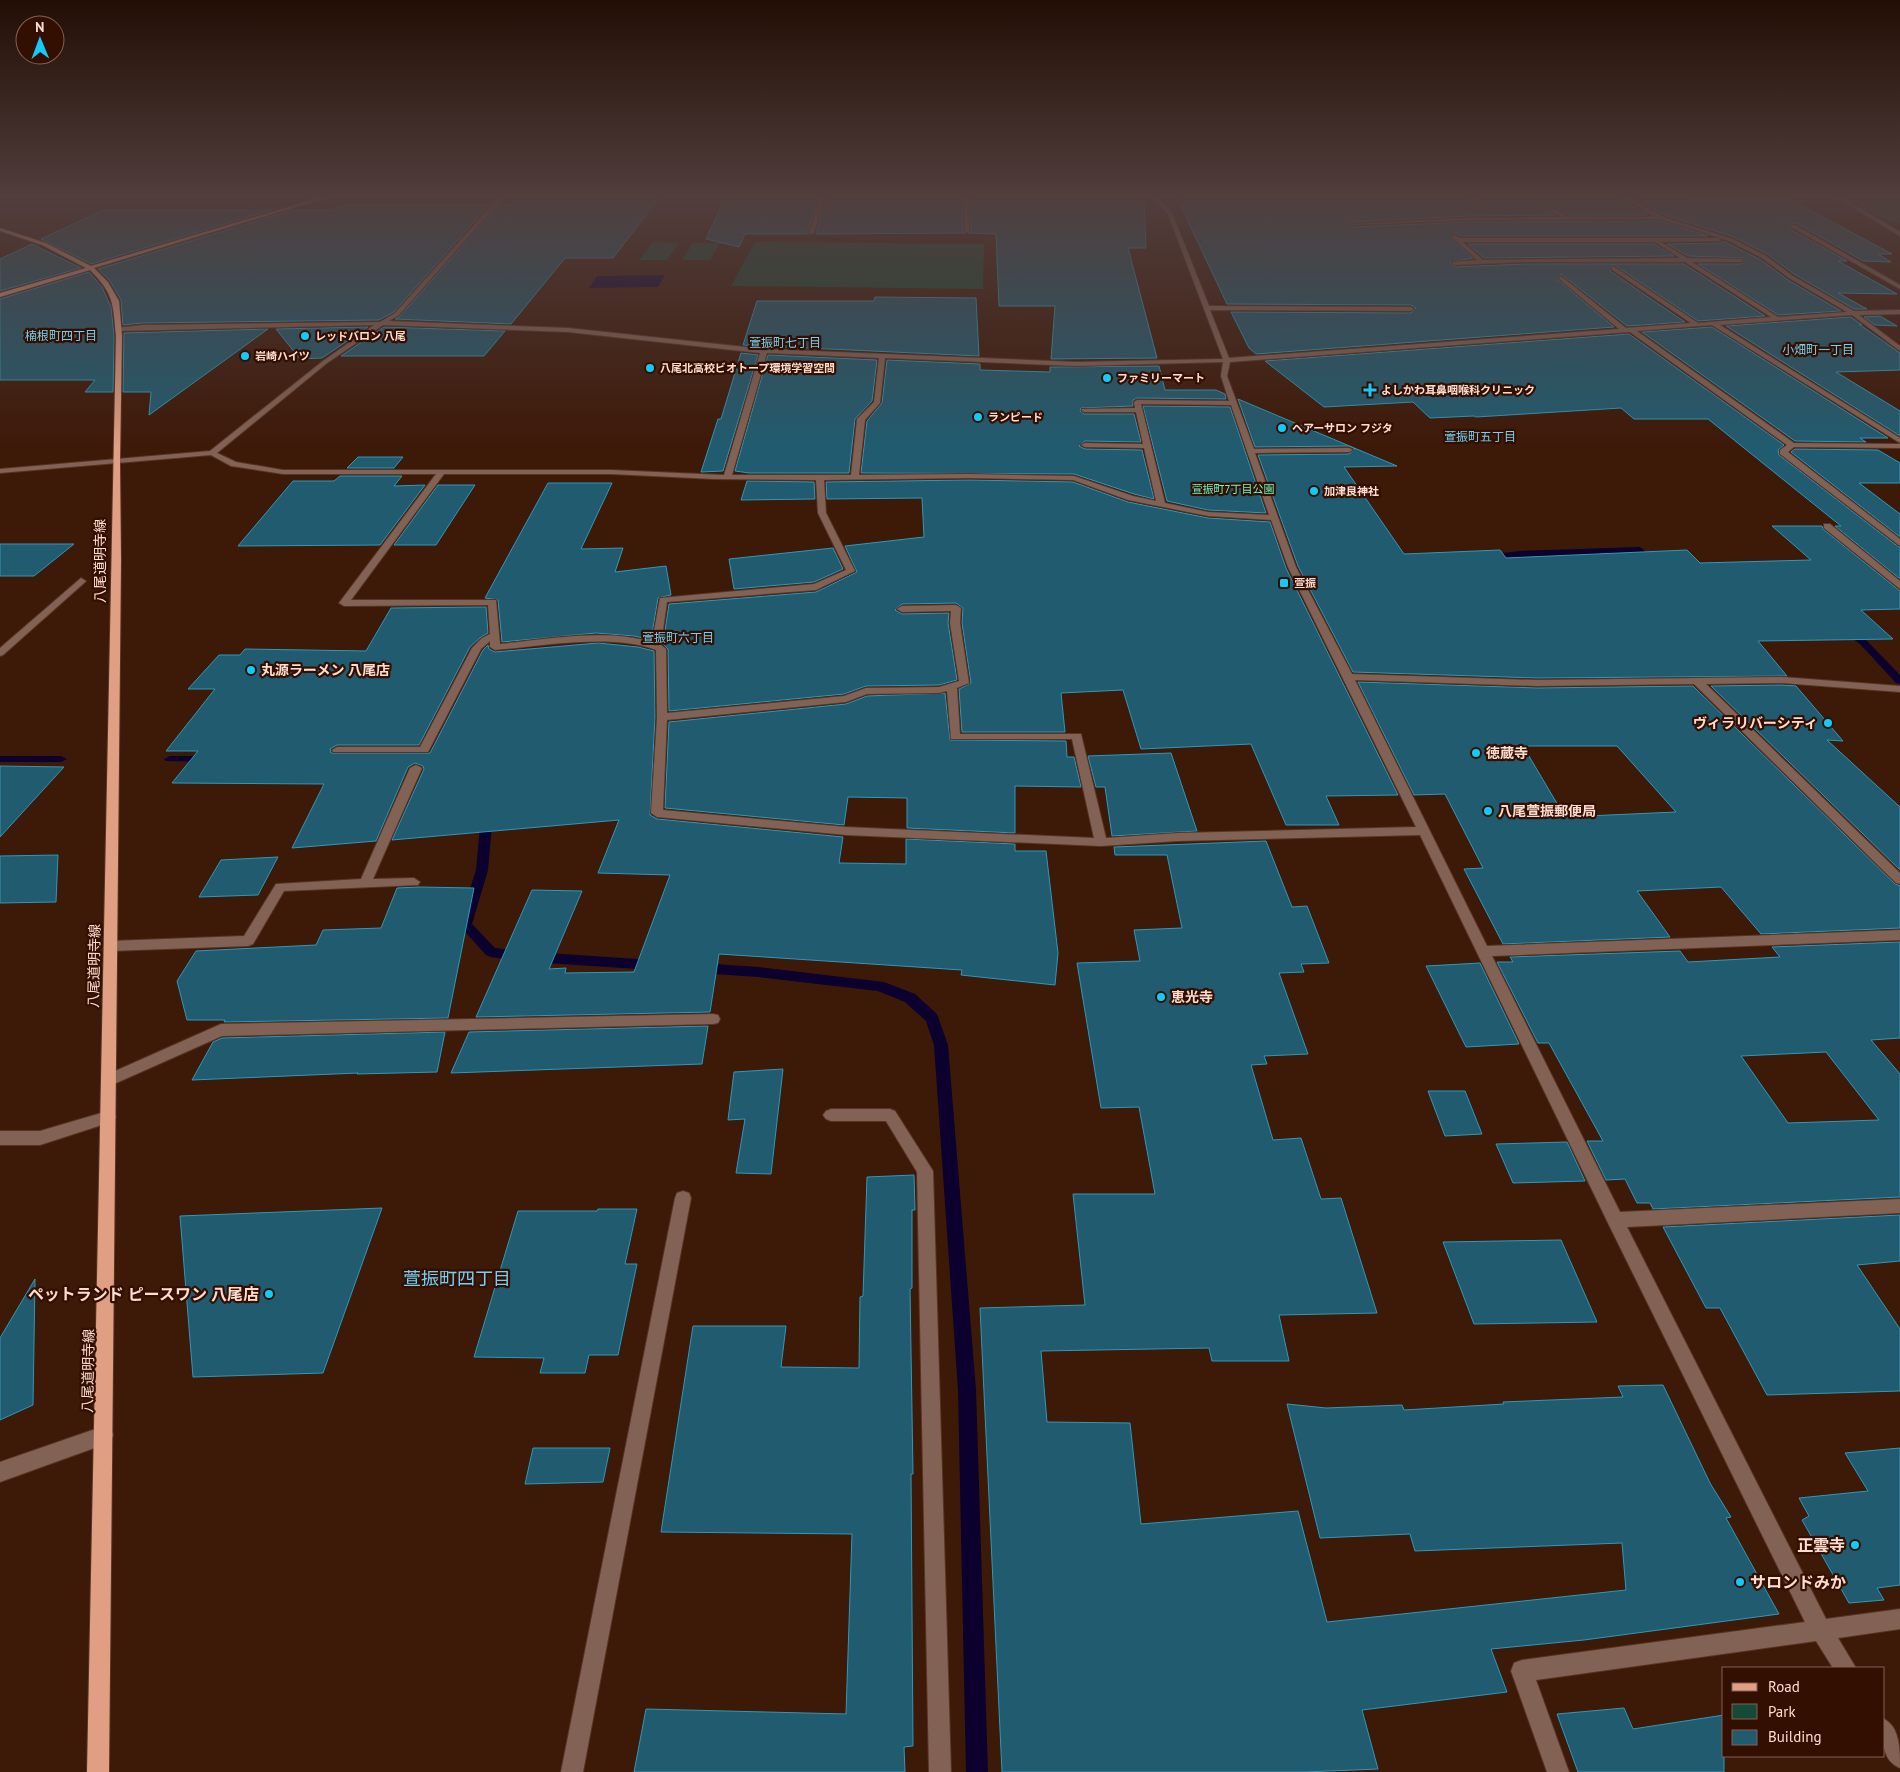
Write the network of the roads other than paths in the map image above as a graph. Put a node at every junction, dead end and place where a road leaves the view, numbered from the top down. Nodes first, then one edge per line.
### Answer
1 (48, 281) edge
2 (104, 281) edge
3 (427, 281) edge
4 (1196, 281) edge
5 (1564, 281) edge
6 (1631, 281) edge
7 (1718, 281) edge
8 (1798, 281) edge
9 (1887, 281) edge
10 (1900, 288) edge
11 (0, 295) edge
12 (1207, 308) junction
13 (1411, 309) dead end
14 (1853, 312) junction
15 (1900, 312) edge
16 (1777, 319) junction
17 (381, 323) junction
18 (1714, 324) junction
19 (1696, 325) junction
20 (118, 329) junction
21 (1624, 330) junction
22 (1632, 330) junction
23 (1900, 348) edge
24 (764, 351) junction
25 (882, 356) junction
26 (1228, 360) junction
27 (1233, 403) junction
28 (1084, 410) dead end
29 (1139, 410) junction
30 (1900, 441) edge
31 (1085, 445) dead end
32 (1792, 445) junction
33 (1147, 446) junction
34 (1900, 446) edge
35 (1349, 450) dead end
36 (1250, 451) junction
37 (212, 453) junction
38 (116, 462) junction
39 (0, 471) edge
40 (442, 472) junction
41 (727, 477) junction
42 (820, 478) junction
43 (855, 478) junction
44 (1161, 504) junction
45 (1274, 518) junction
46 (1827, 526) dead end
47 (1900, 543) edge
48 (81, 581) dead end
49 (1900, 586) edge
50 (902, 609) dead end
51 (494, 636) junction
52 (656, 645) junction
53 (0, 653) edge
54 (1348, 677) junction
55 (1698, 682) junction
56 (952, 687) junction
57 (1900, 688) edge
58 (662, 717) junction
59 (337, 750) dead end
60 (416, 768) dead end
61 (1422, 831) junction
62 (1101, 842) junction
63 (1900, 880) edge
64 (365, 882) junction
65 (414, 882) dead end
66 (1900, 935) edge
67 (111, 946) junction
68 (1483, 951) junction
69 (713, 1019) dead end
70 (109, 1080) junction
71 (831, 1115) dead end
72 (108, 1117) junction
73 (0, 1138) edge
74 (683, 1198) dead end
75 (1900, 1206) edge
76 (1615, 1220) junction
77 (104, 1435) junction
78 (0, 1472) edge
79 (1900, 1619) edge
80 (1820, 1629) junction
81 (1844, 1667) edge
82 (1885, 1732) edge
83 (1900, 1756) edge
84 (98, 1772) edge
85 (572, 1772) edge
86 (940, 1772) edge
87 (1558, 1772) edge

1 - 11 main road
2 - 20 main road, 八尾道明寺線
3 - 17 street
4 - 12 street
5 - 21 street
6 - 19 street
7 - 16 street
8 - 14 street
9 - 10 street
12 - 13 street
12 - 26 street
14 - 15 street
14 - 16 street
14 - 23 street
16 - 18 street
17 - 20 street
17 - 24 street
17 - 37 street
18 - 19 street
18 - 30 street
19 - 22 street
20 - 38 main road, 八尾道明寺線
21 - 22 street
21 - 26 street
22 - 32 street
24 - 25 street
24 - 41 street
25 - 26 street
25 - 43 street
26 - 27 street
27 - 29 street
27 - 36 street
28 - 29 street
29 - 33 street
31 - 33 street
32 - 34 street
32 - 47 street
33 - 44 street
35 - 36 street
36 - 45 street
37 - 38 street
37 - 40 street
38 - 39 street
38 - 67 main road, 八尾道明寺線
40 - 41 street
40 - 51 street
41 - 42 street
42 - 43 street
42 - 52 street
43 - 44 street
44 - 45 street
45 - 54 street
46 - 49 street
48 - 53 street
50 - 56 street
51 - 52 street
51 - 59 street
52 - 58 street
54 - 55 street
54 - 61 street
55 - 57 street
55 - 63 street
56 - 58 street
56 - 62 street
58 - 62 street
60 - 64 street
61 - 62 street
61 - 68 street
64 - 65 street
64 - 67 street
66 - 68 street
67 - 70 main road, 八尾道明寺線
68 - 76 street
69 - 70 street
70 - 72 main road, 八尾道明寺線
71 - 86 street
72 - 73 street
72 - 77 main road, 八尾道明寺線
74 - 85 street
75 - 76 street
76 - 80 street
77 - 78 street
77 - 84 main road, 八尾道明寺線
79 - 80 street
80 - 81 street
80 - 87 street
82 - 83 street

